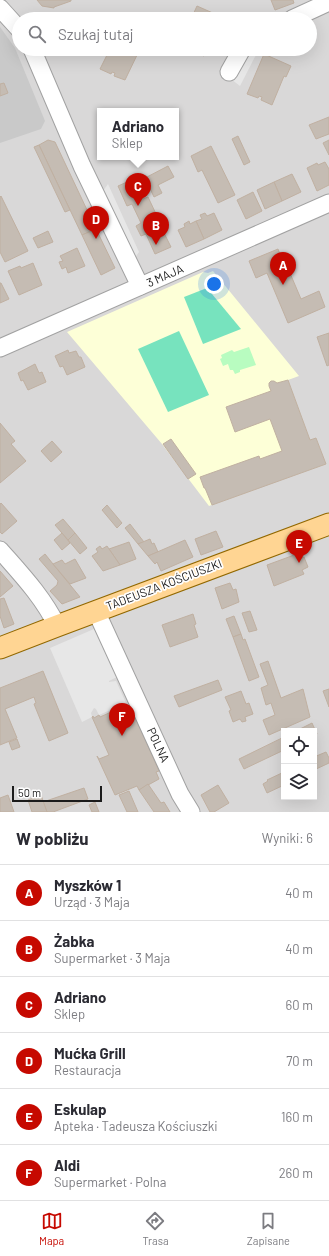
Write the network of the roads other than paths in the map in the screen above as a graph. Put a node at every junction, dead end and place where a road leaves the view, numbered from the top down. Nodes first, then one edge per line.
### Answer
1 (329, 2) edge
2 (0, 8) edge
3 (307, 12) edge
4 (12, 21) edge
5 (35, 56) edge
6 (238, 56) edge
7 (229, 72) dead end
8 (329, 203) edge
9 (140, 286) junction
10 (0, 348) edge
11 (329, 524) edge
12 (0, 550) edge
13 (96, 611) junction
14 (57, 626) junction
15 (0, 648) edge
16 (191, 812) edge

1 - 3 street
2 - 4 street
5 - 9 street
6 - 7 street
8 - 9 street, 3 MAJA
9 - 10 street, 3 MAJA
11 - 13 main road, TADEUSZA KOŚCIUSZKI
12 - 14 street
13 - 14 main road, TADEUSZA KOŚCIUSZKI
13 - 16 street, POLNA
14 - 15 main road, TADEUSZA KOŚCIUSZKI

